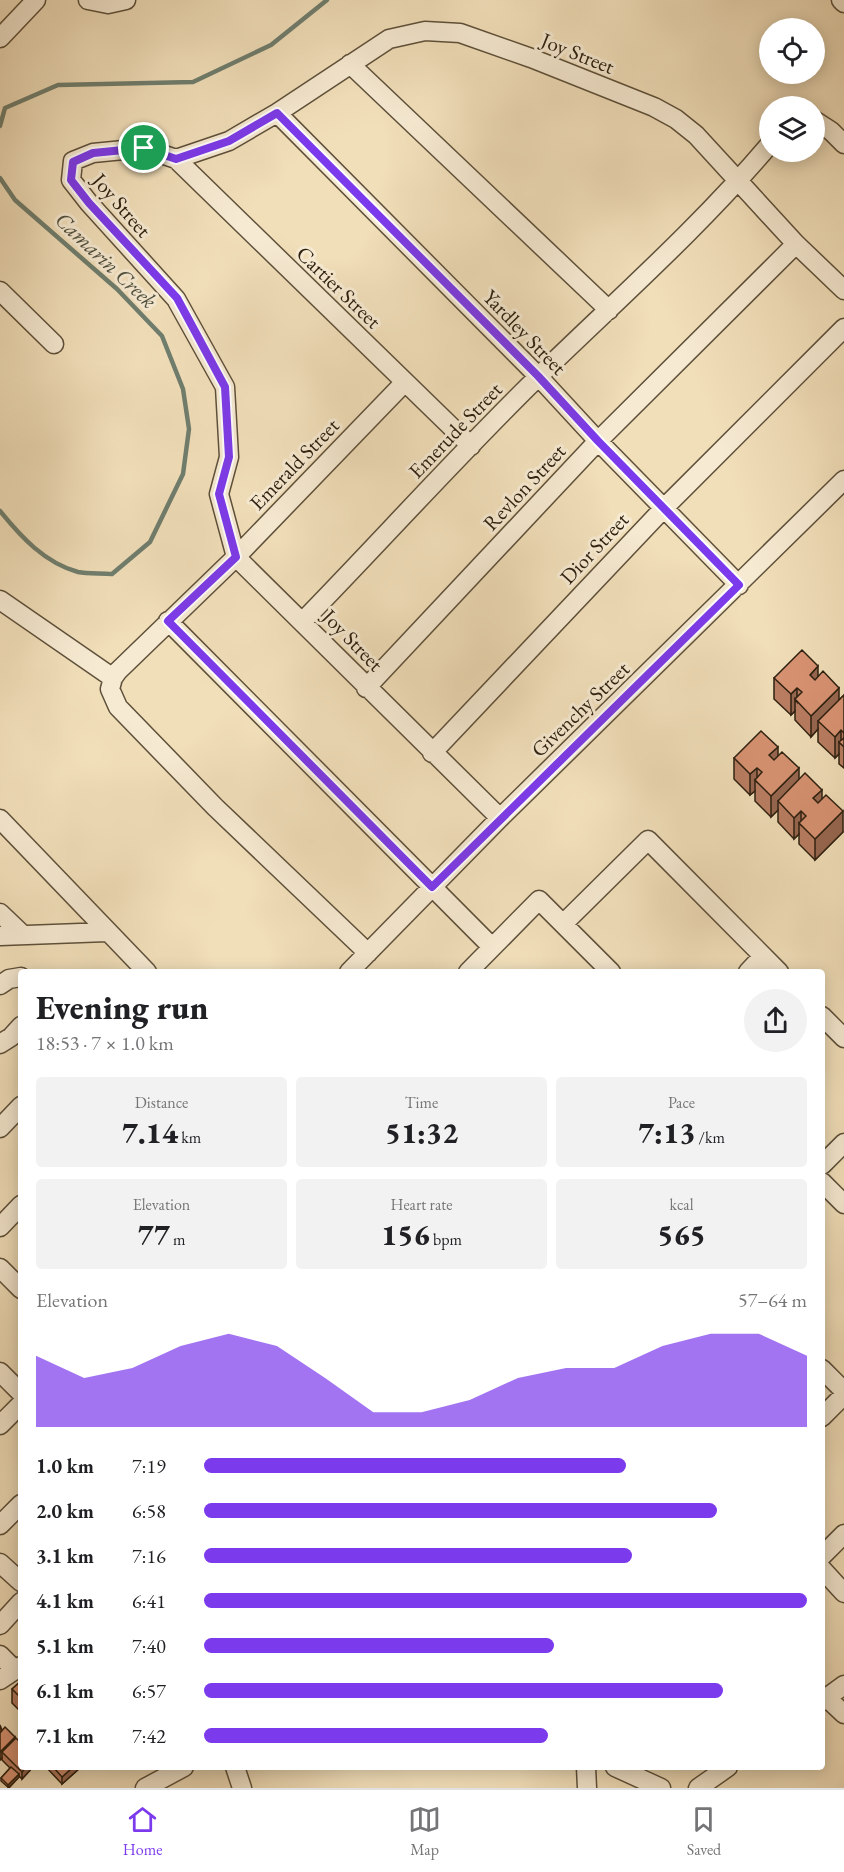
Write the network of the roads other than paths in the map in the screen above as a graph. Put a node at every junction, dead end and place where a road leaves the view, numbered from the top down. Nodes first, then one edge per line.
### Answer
1 (36, 0) edge
2 (88, 0) edge
3 (126, 0) edge
4 (841, 0) edge
5 (844, 3) edge
6 (0, 38) edge
7 (350, 64) junction
8 (277, 113) junction
9 (825, 126) edge
10 (844, 144) edge
11 (759, 157) edge
12 (176, 159) junction
13 (738, 182) junction
14 (796, 244) junction
15 (844, 290) edge
16 (0, 291) edge
17 (609, 310) junction
18 (844, 328) edge
19 (54, 344) dead end
20 (538, 376) junction
21 (404, 383) junction
22 (598, 441) junction
23 (471, 446) junction
24 (844, 480) edge
25 (664, 508) junction
26 (236, 557) junction
27 (739, 585) junction
28 (0, 600) edge
29 (168, 621) junction
30 (303, 621) junction
31 (113, 678) junction
32 (366, 688) junction
33 (432, 753) junction
34 (500, 818) junction
35 (0, 819) edge
36 (432, 887) junction
37 (0, 913) edge
38 (563, 924) junction
39 (107, 932) junction
40 (22, 934) junction
41 (0, 936) edge
42 (492, 947) junction
43 (368, 953) junction
44 (763, 957) junction
45 (144, 969) edge
46 (353, 969) edge
47 (471, 969) edge
48 (608, 969) edge
49 (751, 969) edge
50 (775, 969) edge
51 (18, 978) edge
52 (0, 986) edge
53 (825, 1019) edge
54 (18, 1029) edge
55 (844, 1038) edge
56 (0, 1044) edge
57 (844, 1143) edge
58 (825, 1162) edge
59 (825, 1185) edge
60 (844, 1204) edge
61 (18, 1208) edge
62 (0, 1227) edge
63 (0, 1268) edge
64 (18, 1286) edge
65 (0, 1372) edge
66 (825, 1372) edge
67 (18, 1390) edge
68 (844, 1393) edge
69 (18, 1407) edge
70 (825, 1414) edge
71 (0, 1425) edge
72 (18, 1507) edge
73 (0, 1525) edge
74 (844, 1534) edge
75 (825, 1553) edge
76 (0, 1563) edge
77 (825, 1572) edge
78 (18, 1579) edge
79 (844, 1593) edge
80 (18, 1605) edge
81 (0, 1625) edge
82 (0, 1655) edge
83 (12, 1672) edge
84 (844, 1685) edge
85 (825, 1698) edge
86 (825, 1700) edge
87 (844, 1714) edge
88 (180, 1770) edge
89 (236, 1770) edge
90 (586, 1770) edge
91 (622, 1770) edge
92 (724, 1770) edge
93 (158, 1785) edge
94 (242, 1788) edge
95 (587, 1788) edge
96 (662, 1788) edge
97 (698, 1788) edge

1 - 6 street
2 - 3 street
4 - 5 street
7 - 8 street, Joy Street
7 - 13 street, Joy Street
7 - 17 street
8 - 12 street, Joy Street
8 - 20 street, Yardley Street
9 - 10 street
11 - 13 street, Emerude Street
12 - 21 street, Cartier Street
12 - 26 street, Joy Street
13 - 14 street, Joy Street
13 - 17 street, Emerude Street
14 - 15 street, Joy Street
14 - 22 street, Revlon Street
16 - 19 street
17 - 20 street, Emerude Street
18 - 25 street, Dior Street
20 - 22 street, Yardley Street
20 - 23 street, Emerude Street
21 - 23 street, Cartier Street
21 - 26 street, Emerald Street
22 - 25 street, Yardley Street
22 - 32 street, Revlon Street
23 - 30 street, Emerude Street
24 - 27 street, Givenchy Street
25 - 27 street, Yardley Street
25 - 33 street, Dior Street
26 - 29 street, Emerald Street
26 - 30 street, Joy Street
27 - 34 street, Givenchy Street
28 - 31 street
29 - 31 street, Emerald Street
29 - 36 street
30 - 32 street, Joy Street
31 - 43 street
32 - 33 street, Joy Street
33 - 34 street, Joy Street
34 - 36 street, Givenchy Street
35 - 39 street
36 - 42 street
36 - 43 street, Givenchy Street
37 - 40 street
38 - 42 street
38 - 44 street
38 - 48 street
39 - 40 street
39 - 45 street
40 - 41 street
42 - 47 street
43 - 46 street, Givenchy Street
44 - 49 street
44 - 50 street
51 - 52 street
53 - 55 street
54 - 56 street
57 - 58 street
59 - 60 street
61 - 62 street
63 - 64 street
65 - 67 street
66 - 68 street
68 - 70 street
69 - 71 street
72 - 73 street
74 - 75 street
76 - 78 street
77 - 79 street
80 - 81 street
82 - 83 street
84 - 85 street
86 - 87 street
88 - 93 street
89 - 94 street
90 - 95 street
91 - 96 street
92 - 97 street

